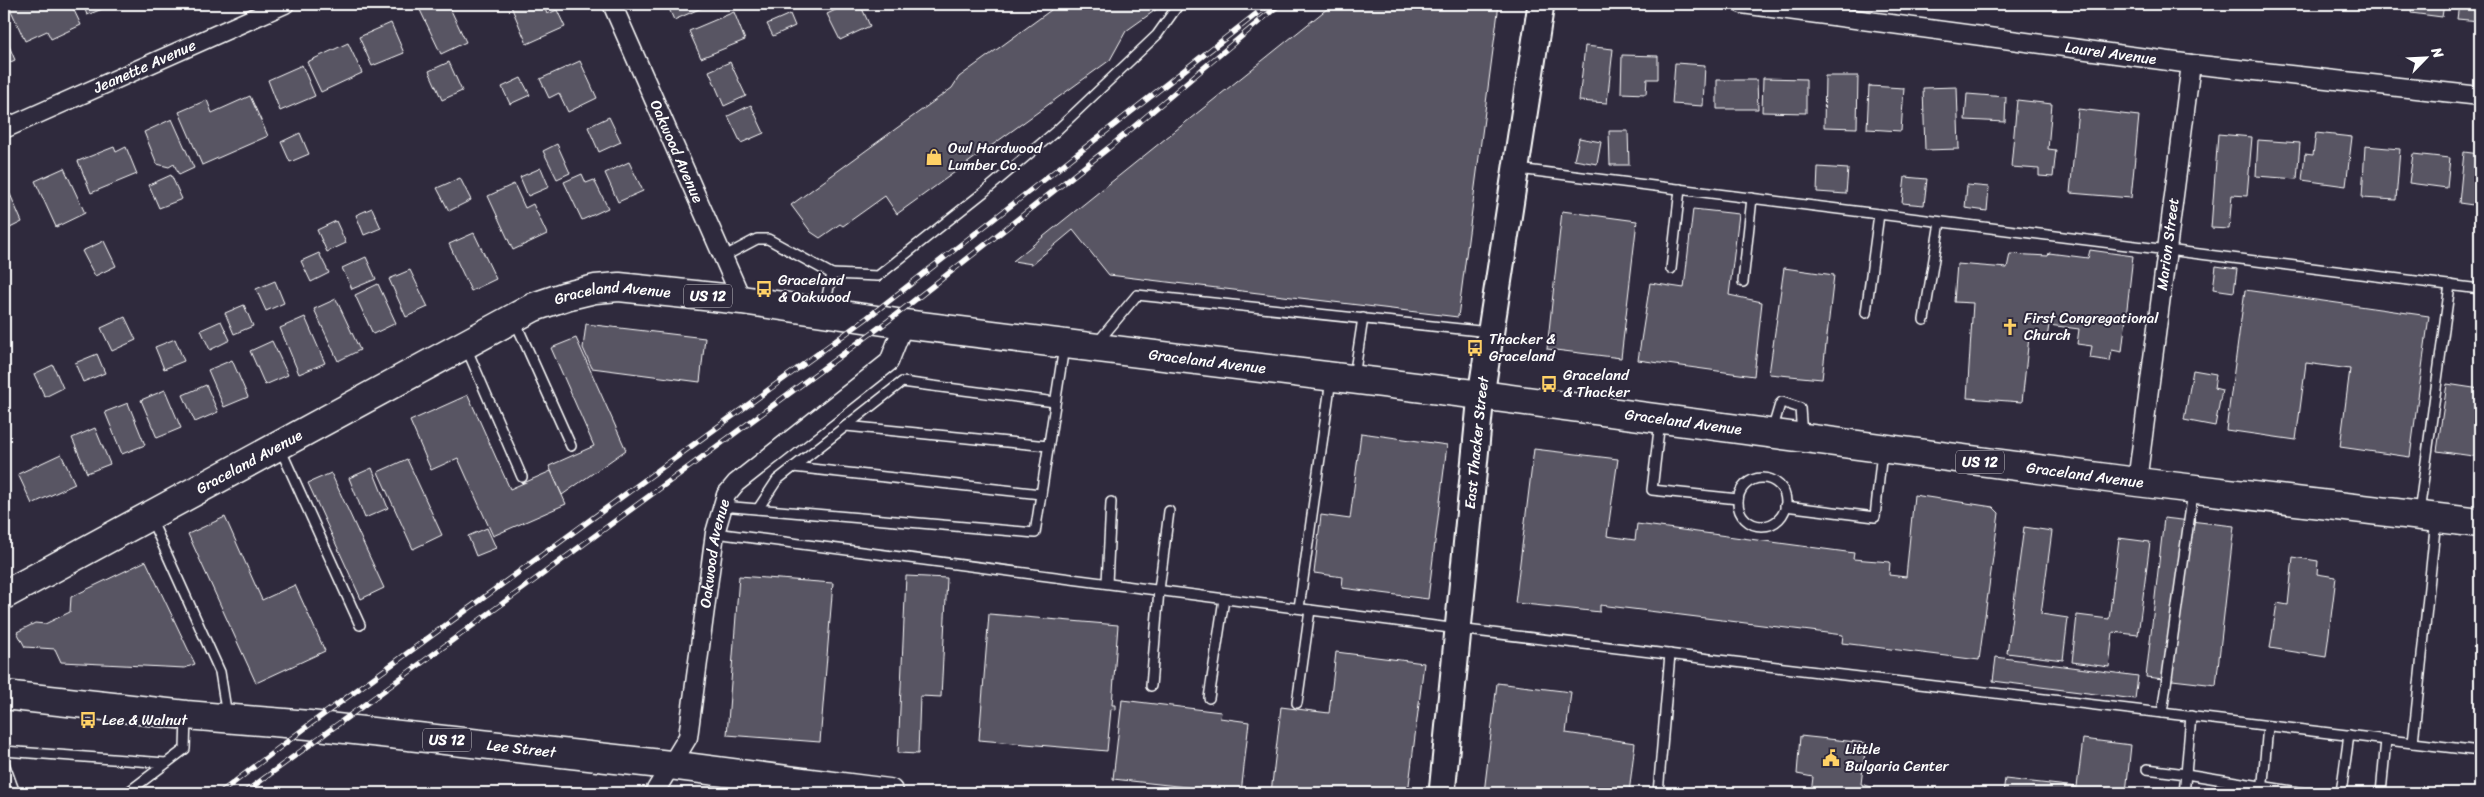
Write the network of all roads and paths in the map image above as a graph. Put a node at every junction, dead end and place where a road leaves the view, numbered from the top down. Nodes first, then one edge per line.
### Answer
1 (285, 4) edge
2 (612, 4) edge
3 (1179, 4) edge
4 (1540, 4) edge
5 (1742, 4) edge
6 (1813, 9) edge
7 (2191, 64) junction
8 (2480, 96) edge
9 (4, 129) edge
10 (1516, 169) junction
11 (1680, 189) junction
12 (1752, 198) junction
13 (1879, 214) junction
14 (1940, 222) junction
15 (2168, 251) junction
16 (723, 257) junction
17 (1671, 269) dead end
18 (832, 274) junction
19 (1743, 282) dead end
20 (2450, 285) junction
21 (2480, 289) edge
22 (742, 300) junction
23 (823, 312) junction
24 (1866, 313) dead end
25 (514, 318) junction
26 (1363, 318) junction
27 (1924, 320) dead end
28 (904, 324) junction
29 (1491, 332) junction
30 (1064, 344) junction
31 (465, 345) junction
32 (1093, 347) junction
33 (1342, 378) junction
34 (1481, 395) junction
35 (1055, 402) junction
36 (1660, 419) junction
37 (846, 426) junction
38 (279, 446) junction
39 (571, 446) dead end
40 (1048, 446) junction
41 (1882, 448) junction
42 (793, 467) junction
43 (522, 477) dead end
44 (2138, 482) junction
45 (2193, 489) junction
46 (1041, 494) junction
47 (1738, 499) junction
48 (1111, 502) dead end
49 (722, 506) junction
50 (1785, 506) junction
51 (758, 509) junction
52 (1169, 511) dead end
53 (150, 516) junction
54 (2427, 516) junction
55 (2480, 523) edge
56 (715, 533) junction
57 (1107, 584) junction
58 (1159, 590) junction
59 (4, 594) edge
60 (1224, 599) junction
61 (1299, 608) junction
62 (1310, 610) junction
63 (360, 625) dead end
64 (1458, 629) junction
65 (1670, 654) junction
66 (1151, 686) dead end
67 (4, 695) edge
68 (1209, 698) dead end
69 (1297, 703) dead end
70 (2162, 713) junction
71 (186, 715) junction
72 (2192, 716) junction
73 (228, 718) junction
74 (2268, 726) junction
75 (2349, 735) junction
76 (2386, 740) junction
77 (2413, 743) junction
78 (4, 751) edge
79 (2480, 751) edge
80 (4, 763) edge
81 (166, 763) junction
82 (670, 765) junction
83 (2148, 769) dead end
84 (2186, 774) junction
85 (2262, 790) edge
86 (15, 793) edge
87 (127, 793) edge
88 (654, 793) edge
89 (889, 793) edge
90 (1442, 793) edge
91 (1658, 793) edge
92 (2184, 793) edge
93 (2304, 793) edge
94 (2341, 793) edge
95 (2381, 793) edge

1 - 9 street, Jeanette Avenue
2 - 16 street, Oakwood Avenue
3 - 18 lane
4 - 10 street, East Thacker Street
5 - 6 street, Laurel Avenue
6 - 7 street, Laurel Avenue
7 - 8 street, Laurel Avenue
7 - 15 street, Marion Street
10 - 11 lane
10 - 29 street, East Thacker Street
11 - 12 lane
11 - 17 lane
12 - 13 lane
12 - 19 lane
13 - 14 lane
13 - 24 lane
14 - 15 lane
14 - 27 lane
15 - 20 lane
15 - 44 street, Marion Street
16 - 18 lane
16 - 22 street, Oakwood Avenue
18 - 23 lane
20 - 21 lane
20 - 54 lane
22 - 23 main road, Graceland Avenue / US 12
22 - 25 main road, Graceland Avenue / US 12
23 - 28 main road, Graceland Avenue / US 12
25 - 31 main road, Graceland Avenue / US 12
25 - 39 lane
26 - 29 lane
26 - 32 lane
26 - 33 lane
28 - 30 main road, Graceland Avenue / US 12
28 - 49 street, Oakwood Avenue
29 - 34 street, East Thacker Street
30 - 32 main road, Graceland Avenue / US 12
30 - 35 lane
31 - 38 main road, Graceland Avenue / US 12
31 - 43 lane
32 - 33 main road, Graceland Avenue / US 12
33 - 34 main road, Graceland Avenue / US 12
33 - 61 lane
34 - 36 main road, Graceland Avenue / US 12
34 - 64 street, East Thacker Street
35 - 37 lane
35 - 40 lane
36 - 41 main road, Graceland Avenue / US 12
36 - 47 lane
37 - 40 lane
37 - 42 lane
38 - 53 main road, Graceland Avenue / US 12
38 - 63 lane
40 - 46 lane
41 - 44 main road, Graceland Avenue / US 12
41 - 50 lane
42 - 46 lane
42 - 51 lane
44 - 45 main road, Graceland Avenue / US 12
45 - 54 main road, Graceland Avenue / US 12
45 - 70 lane
46 - 51 lane
47 - 50 lane
47 - 50 lane
48 - 57 lane
49 - 51 lane
49 - 56 street, Oakwood Avenue
52 - 58 lane
53 - 59 main road, Graceland Avenue / US 12
53 - 73 lane
54 - 55 main road, Graceland Avenue / US 12
54 - 77 lane
56 - 57 lane
56 - 82 street, Oakwood Avenue
57 - 58 lane
58 - 60 lane
58 - 66 lane
60 - 61 lane
60 - 68 lane
61 - 62 lane
62 - 64 lane
62 - 69 lane
64 - 65 lane
64 - 90 street, East Thacker Street
65 - 70 lane
65 - 91 lane
67 - 71 main road, Lee Street / US 12
70 - 72 lane
71 - 73 main road, Lee Street / US 12
71 - 81 lane
72 - 74 lane
72 - 84 lane
73 - 82 main road, Lee Street / US 12
74 - 75 lane
74 - 85 lane
75 - 76 lane
75 - 94 lane
76 - 77 lane
76 - 95 lane
77 - 79 lane
78 - 81 lane
80 - 86 lane
81 - 87 lane
82 - 88 street, Oakwood Avenue
82 - 89 main road, Lee Street / US 12
83 - 84 lane
84 - 85 lane
84 - 92 lane
85 - 93 lane

